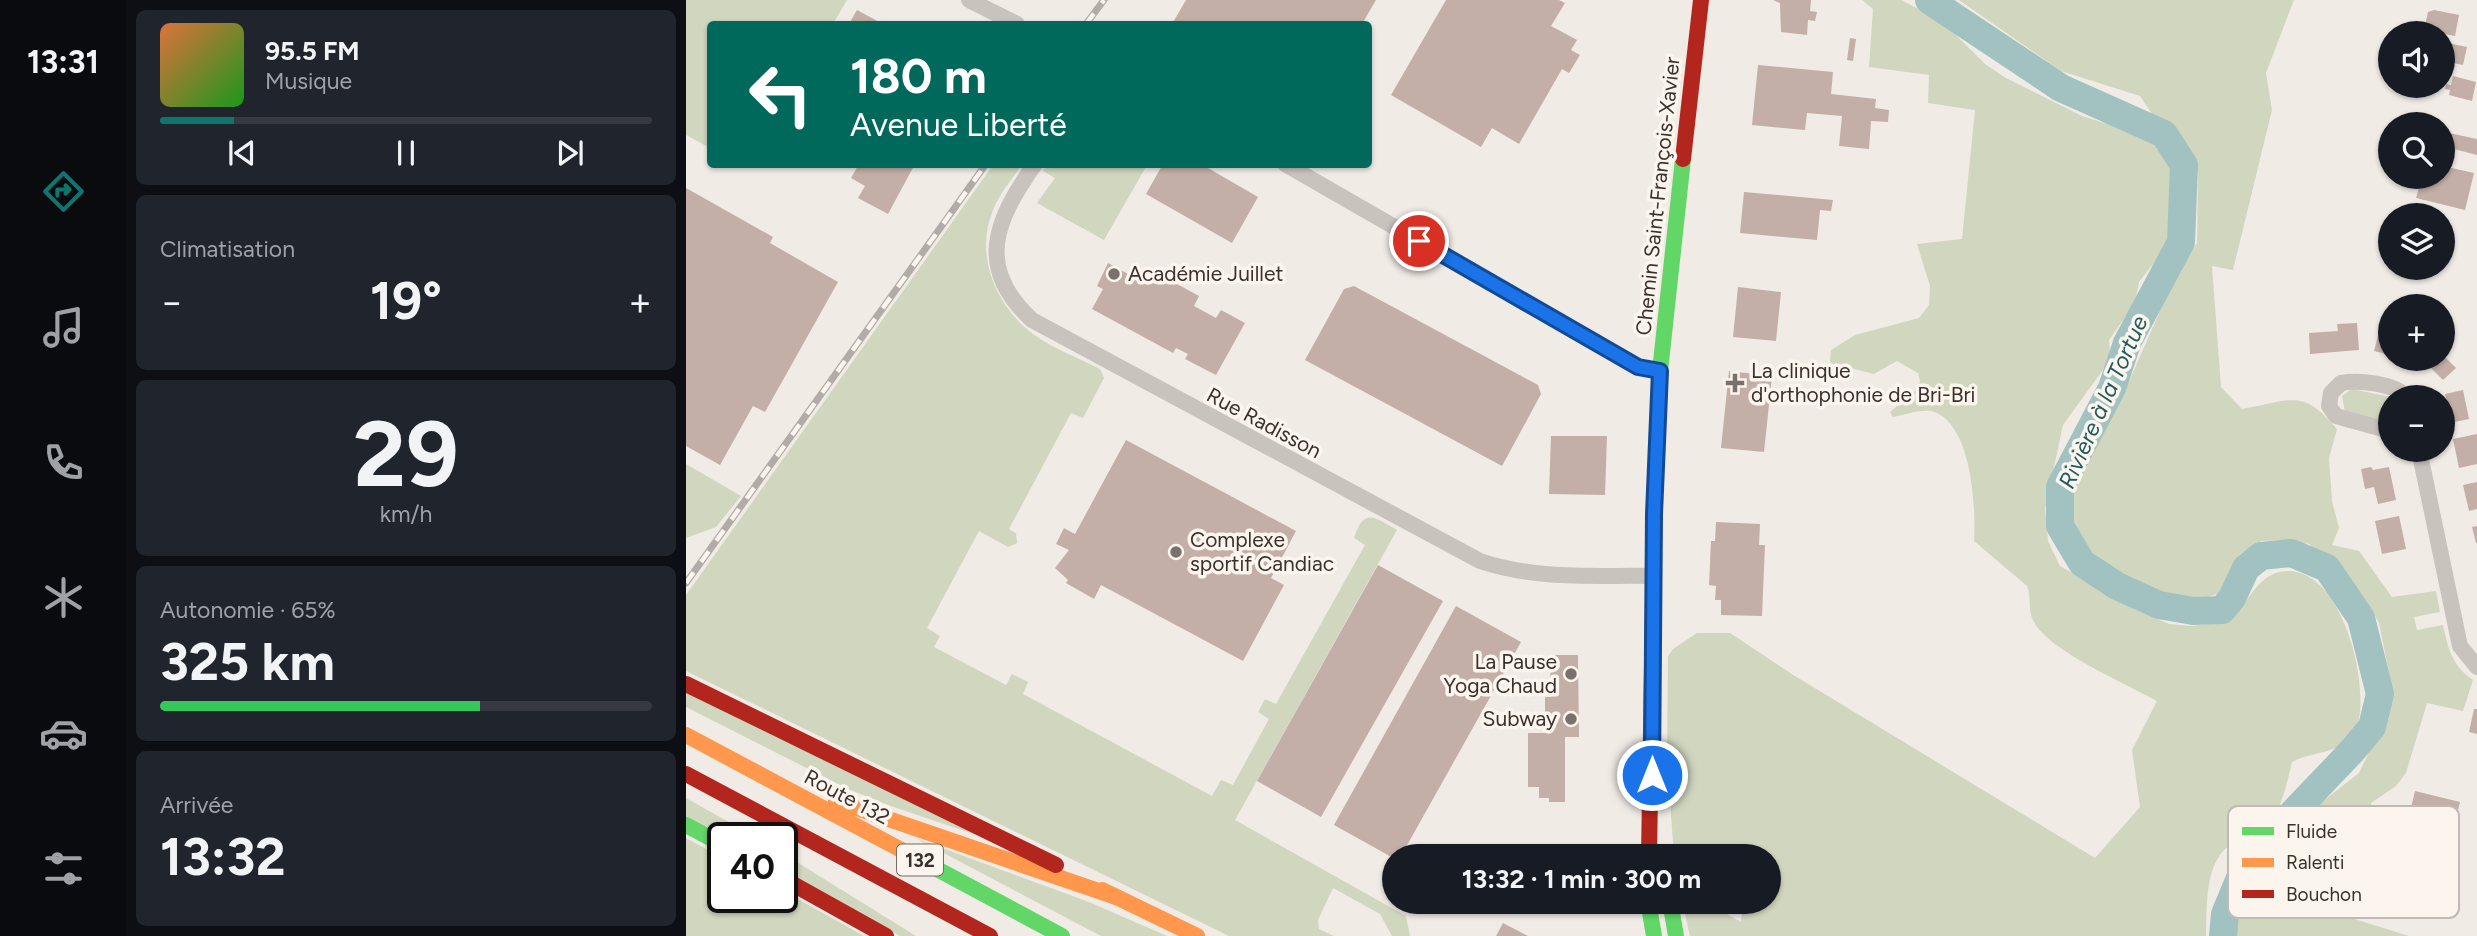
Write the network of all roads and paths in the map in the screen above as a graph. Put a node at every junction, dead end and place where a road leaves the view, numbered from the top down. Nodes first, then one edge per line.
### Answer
1 (969, 0) edge
2 (1702, 0) edge
3 (1011, 21) edge
4 (1032, 168) edge
5 (1292, 168) edge
6 (1660, 371) junction
7 (2378, 386) edge
8 (2378, 428) edge
9 (2421, 462) edge
10 (1653, 576) junction
11 (2477, 667) edge
12 (686, 684) edge
13 (686, 735) edge
14 (686, 774) edge
15 (1652, 775) junction
16 (778, 784) junction
17 (686, 825) edge
18 (707, 836) edge
19 (1649, 844) edge
20 (1661, 844) edge
21 (857, 865) junction
22 (798, 887) edge
23 (1116, 897) junction
24 (1650, 914) edge
25 (1672, 914) edge
26 (926, 920) dead end
27 (886, 936) edge
28 (990, 936) edge
29 (1062, 936) edge
30 (1196, 936) edge
31 (1654, 936) edge
32 (1676, 936) edge

1 - 3 street
2 - 6 main road, Chemin Saint-François-Xavier
4 - 10 street, Rue Radisson
5 - 6 street
6 - 10 main road, Chemin Saint-François-Xavier
7 - 8 street
9 - 11 street
10 - 15 main road, Chemin Saint-François-Xavier
12 - 23 main road
13 - 16 main road, Route 132 / 132
14 - 21 main road, 132
15 - 19 main road, Chemin Saint-François-Xavier
15 - 20 main road, Chemin Saint-François-Xavier
16 - 23 main road
16 - 29 main road, Route 132 / 132
17 - 18 main road
21 - 26 main road
21 - 28 main road, 132
22 - 27 main road
23 - 30 main road
24 - 31 main road
25 - 32 main road

